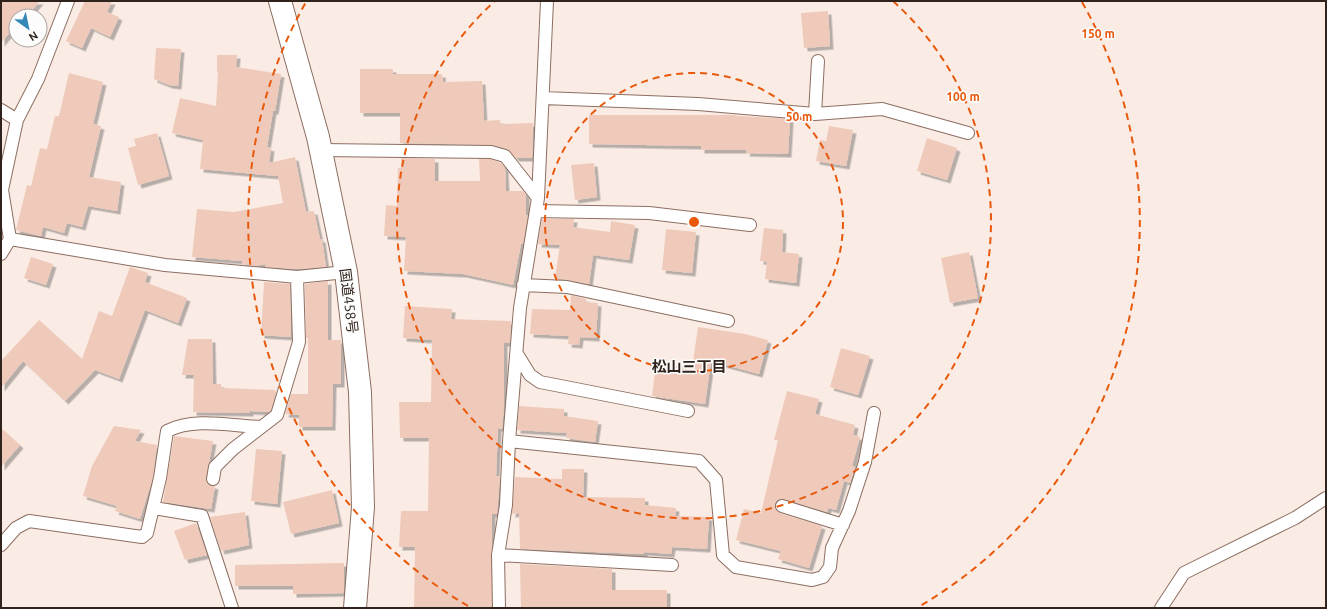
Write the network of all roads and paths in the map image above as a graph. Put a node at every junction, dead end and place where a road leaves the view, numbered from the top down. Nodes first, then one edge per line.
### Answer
1 (68, 1) edge
2 (280, 1) edge
3 (547, 1) edge
4 (818, 61) dead end
5 (543, 98) junction
6 (1, 110) edge
7 (815, 114) junction
8 (18, 120) junction
9 (968, 133) dead end
10 (321, 150) junction
11 (538, 198) junction
12 (536, 211) junction
13 (750, 225) dead end
14 (10, 239) junction
15 (1, 254) edge
16 (346, 272) junction
17 (297, 277) junction
18 (523, 284) junction
19 (728, 321) dead end
20 (517, 354) junction
21 (688, 411) dead end
22 (874, 413) dead end
23 (261, 427) junction
24 (509, 441) junction
25 (213, 479) dead end
26 (1326, 498) edge
27 (782, 506) dead end
28 (154, 508) junction
29 (843, 525) junction
30 (1, 545) edge
31 (498, 555) junction
32 (672, 565) dead end
33 (232, 608) edge
34 (355, 608) edge
35 (499, 608) edge
36 (1161, 608) edge

1 - 8 lane
2 - 10 highway, 国道458号
3 - 5 lane
4 - 7 lane
5 - 7 lane
5 - 11 lane
6 - 8 lane
7 - 9 lane
8 - 14 lane
10 - 11 lane
10 - 16 highway, 国道458号
11 - 12 lane
12 - 13 lane
12 - 18 lane
14 - 15 lane
14 - 17 lane
16 - 17 lane
16 - 34 highway, 国道458号
17 - 23 lane
18 - 19 lane
18 - 20 lane
20 - 21 lane
20 - 24 lane
22 - 29 lane
23 - 25 lane
23 - 28 lane
24 - 29 lane
24 - 31 lane
26 - 36 lane
27 - 29 lane
28 - 30 lane
28 - 33 lane
31 - 32 lane
31 - 35 lane

